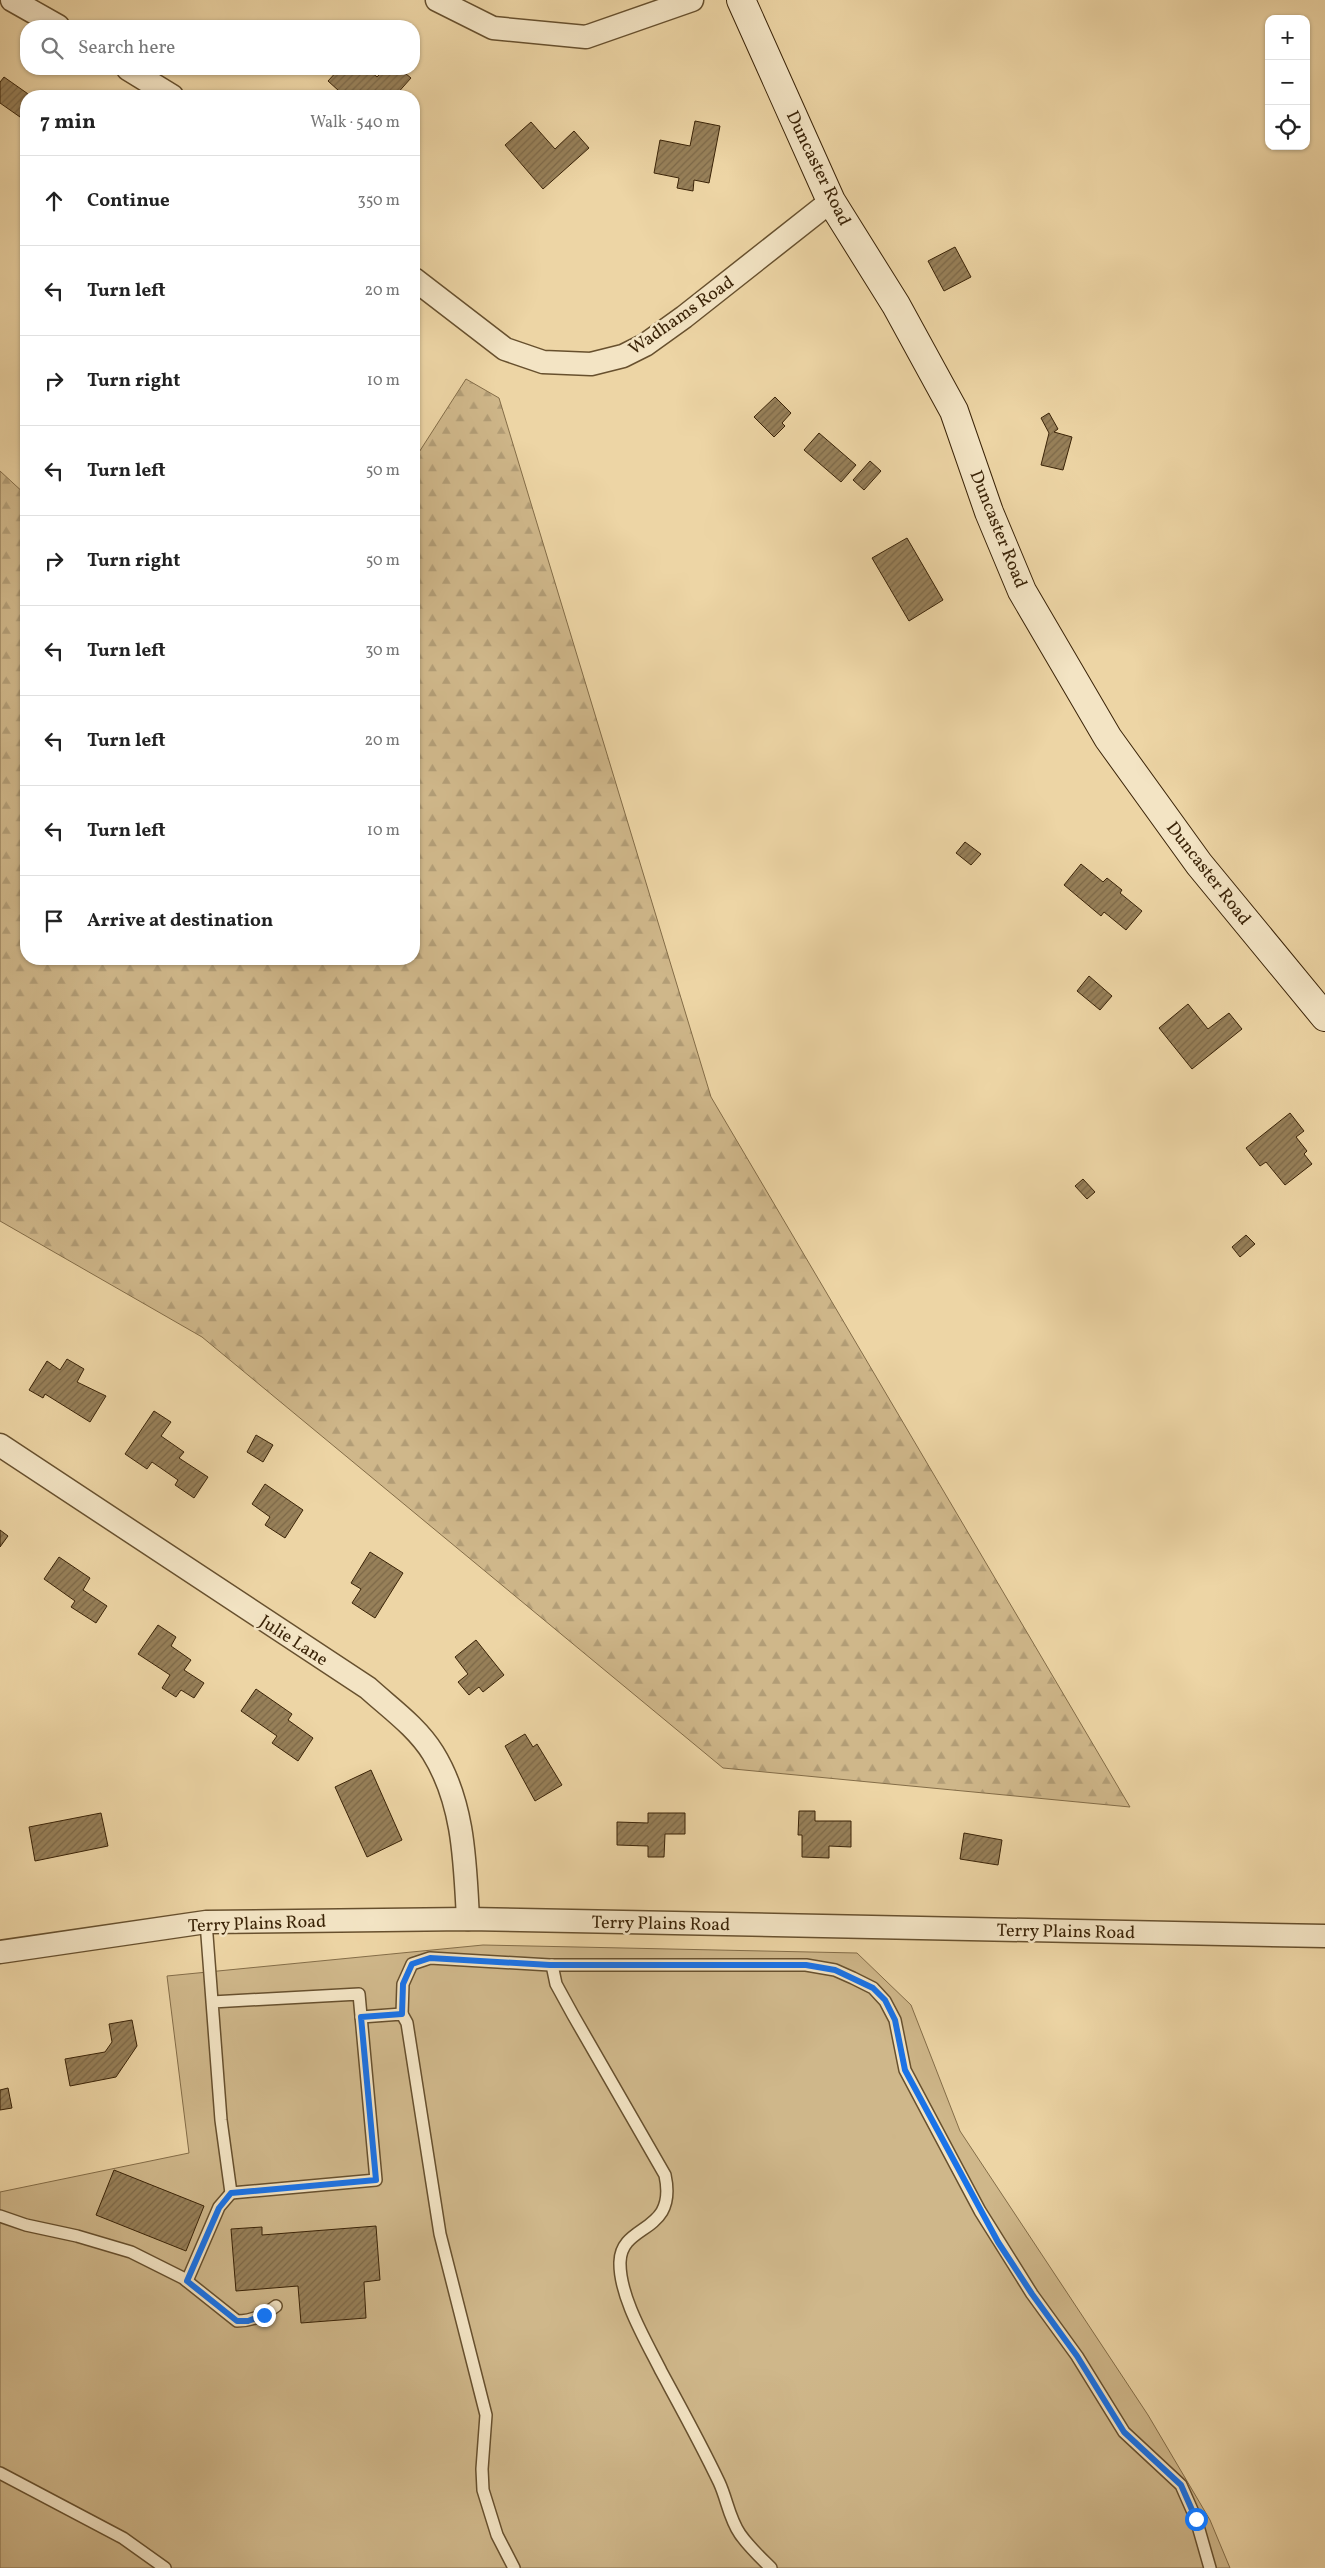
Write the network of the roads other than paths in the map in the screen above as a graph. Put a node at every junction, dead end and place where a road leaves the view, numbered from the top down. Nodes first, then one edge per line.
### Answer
1 (12, 0) edge
2 (437, 0) edge
3 (692, 0) edge
4 (741, 0) edge
5 (47, 20) edge
6 (138, 75) edge
7 (162, 90) edge
8 (831, 201) junction
9 (420, 284) edge
10 (1325, 1017) edge
11 (0, 1445) edge
12 (468, 1919) junction
13 (206, 1922) junction
14 (1325, 1936) edge
15 (0, 1952) edge
16 (552, 1965) junction
17 (212, 2002) junction
18 (402, 2014) junction
19 (361, 2017) junction
20 (231, 2193) junction
21 (0, 2216) edge
22 (187, 2281) junction
23 (276, 2306) dead end
24 (0, 2473) edge
25 (165, 2568) edge
26 (514, 2568) edge
27 (771, 2568) edge
28 (1210, 2568) edge

1 - 5 street
2 - 3 street
4 - 8 street, Duncaster Road
6 - 7 street
8 - 9 street, Wadhams Road
8 - 10 street, Duncaster Road
11 - 12 street, Julie Lane
12 - 13 street, Terry Plains Road
12 - 14 street, Terry Plains Road
13 - 15 street, Terry Plains Road
13 - 17 lane
16 - 18 lane
16 - 27 lane
16 - 28 lane
17 - 19 lane
17 - 20 lane
18 - 19 lane
18 - 26 lane
19 - 20 lane
20 - 22 lane
21 - 22 lane
22 - 23 lane
24 - 25 lane

